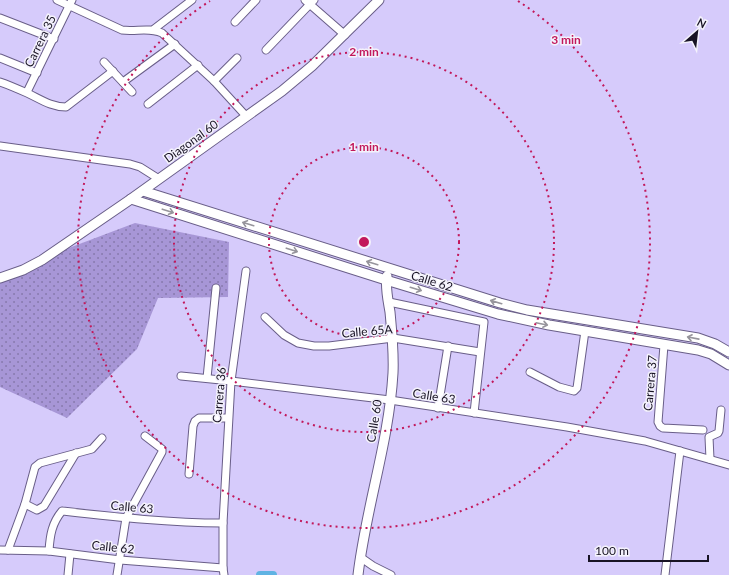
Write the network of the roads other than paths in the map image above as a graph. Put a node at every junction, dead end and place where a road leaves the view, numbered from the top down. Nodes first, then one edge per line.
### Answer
1 (57, 0) edge
2 (192, 0) edge
3 (256, 0) edge
4 (379, 0) edge
5 (310, 2) edge
6 (71, 3) edge
7 (0, 18) edge
8 (234, 22) dead end
9 (154, 29) junction
10 (346, 34) junction
11 (54, 39) junction
12 (175, 44) junction
13 (266, 50) dead end
14 (0, 58) edge
15 (237, 58) dead end
16 (104, 62) dead end
17 (198, 65) junction
18 (113, 71) junction
19 (37, 73) junction
20 (214, 81) junction
21 (0, 82) edge
22 (123, 82) junction
23 (26, 92) junction
24 (132, 92) dead end
25 (148, 104) dead end
26 (246, 116) junction
27 (0, 146) edge
28 (159, 179) junction
29 (143, 191) junction
30 (131, 199) junction
31 (389, 268) junction
32 (246, 271) dead end
33 (0, 278) edge
34 (386, 280) junction
35 (216, 288) dead end
36 (389, 302) junction
37 (265, 317) dead end
38 (585, 331) junction
39 (393, 338) junction
40 (664, 344) junction
41 (448, 346) junction
42 (480, 352) junction
43 (729, 352) edge
44 (729, 365) edge
45 (530, 372) dead end
46 (181, 376) dead end
47 (207, 378) junction
48 (231, 380) junction
49 (390, 400) junction
50 (438, 408) junction
51 (721, 410) dead end
52 (474, 413) junction
53 (228, 418) junction
54 (704, 430) dead end
55 (145, 436) dead end
56 (102, 438) dead end
57 (680, 451) junction
58 (76, 453) junction
59 (710, 459) junction
60 (729, 465) edge
61 (189, 474) dead end
62 (25, 504) junction
63 (126, 518) junction
64 (223, 522) junction
65 (4, 550) edge
66 (49, 551) junction
67 (70, 554) junction
68 (360, 558) junction
69 (120, 560) junction
70 (224, 572) edge
71 (68, 575) edge
72 (117, 575) edge
73 (358, 575) edge
74 (391, 575) edge
75 (665, 575) edge

1 - 6 street
2 - 9 street
3 - 8 street
4 - 10 main road, Diagonal 60
5 - 10 street
5 - 13 street
6 - 9 street
6 - 11 street, Carrera 35
7 - 11 street
9 - 12 street
10 - 26 main road, Diagonal 60
11 - 19 street, Carrera 35
12 - 17 street
12 - 22 street
14 - 19 street
15 - 20 street
16 - 18 street
17 - 20 street
17 - 25 street
18 - 22 street
18 - 23 street
19 - 23 street, Carrera 35
20 - 26 street
21 - 23 street
22 - 24 street
26 - 28 main road, Diagonal 60
27 - 28 street
28 - 29 main road, Diagonal 60
29 - 30 main road, Diagonal 60
31 -> 29 main road, Calle 62
30 - 33 main road, Diagonal 60
30 -> 34 main road, Calle 62
31 - 34 main road, Calle 60
43 -> 31 main road, Calle 62
32 - 48 street, Carrera 36
34 - 36 main road, Calle 60
34 -> 38 main road, Calle 62
35 - 47 street, Carrera 36
36 - 39 main road, Calle 60
36 - 42 street
37 - 39 street, Calle 65A
38 - 40 main road, Calle 62
38 - 45 street
39 - 41 street, Calle 65A
39 - 49 main road, Calle 60
40 - 44 main road, Calle 62
40 - 54 street, Carrera 37
41 - 42 street, Calle 65A
41 - 50 street
42 - 52 street
46 - 47 street, Calle 63
47 - 48 street, Calle 63
48 - 49 street, Calle 63
48 - 53 street, Carrera 36
49 - 50 street, Calle 63
49 - 68 main road, Calle 60
50 - 52 street, Calle 63
51 - 59 street
52 - 57 street, Calle 63
53 - 61 street
53 - 64 street, Carrera 36
55 - 63 street
56 - 58 street
57 - 59 street, Calle 63
57 - 75 street
58 - 62 street
58 - 62 street
59 - 60 street, Calle 63
62 - 65 street
63 - 64 street, Calle 63
63 - 66 street, Calle 63
63 - 69 street
64 - 70 street, Carrera 36
65 - 66 street, Calle 62
66 - 67 street, Calle 62
67 - 69 street, Calle 62
67 - 71 street
68 - 73 main road, Calle 60
68 - 74 street
69 - 70 street, Calle 62
69 - 72 street

